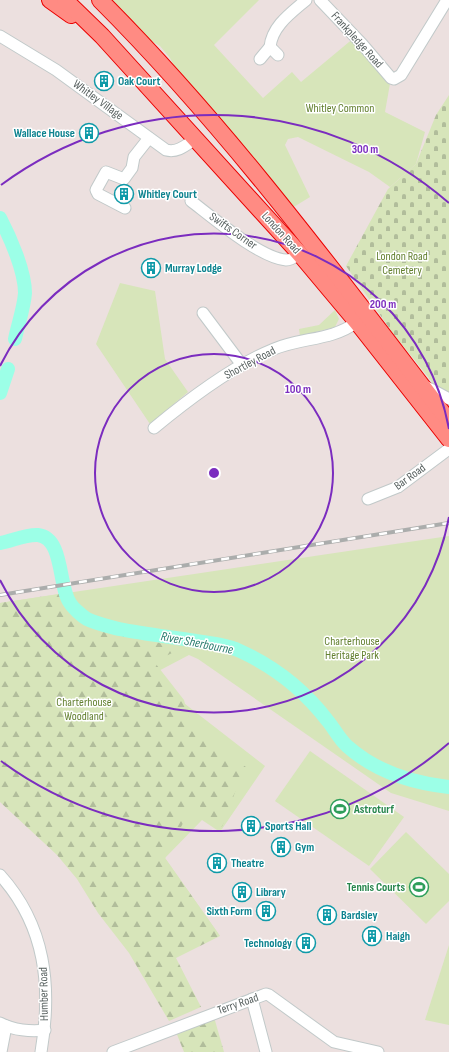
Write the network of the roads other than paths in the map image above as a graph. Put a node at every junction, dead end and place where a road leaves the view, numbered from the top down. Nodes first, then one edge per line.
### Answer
1 (50, 0) edge
2 (64, 0) edge
3 (100, 0) edge
4 (306, 0) edge
5 (320, 0) edge
6 (447, 0) edge
7 (0, 36) edge
8 (102, 36) junction
9 (270, 47) junction
10 (278, 55) dead end
11 (260, 59) dead end
12 (149, 138) junction
13 (195, 139) junction
14 (191, 201) dead end
15 (125, 208) dead end
16 (300, 254) junction
17 (204, 312) dead end
18 (357, 322) junction
19 (242, 365) junction
20 (421, 384) junction
21 (449, 399) edge
22 (449, 421) edge
23 (154, 428) dead end
24 (449, 439) edge
25 (449, 449) edge
26 (368, 499) dead end
27 (0, 875) edge
28 (252, 999) junction
29 (3, 1025) edge
30 (45, 1030) junction
31 (339, 1048) edge
32 (1, 1052) edge
33 (41, 1052) edge
34 (113, 1052) edge
35 (266, 1052) edge
36 (378, 1052) edge

1 - 8 highway, London Road
2 - 8 highway, London Road
3 - 20 highway, London Road
4 - 9 street
5 - 6 street, Frankpledge Road
7 - 12 street, Whitley Village
8 - 13 highway, London Road
9 - 10 street
9 - 11 street
12 - 13 street, Whitley Village
12 - 15 street
13 - 16 highway, London Road
14 - 16 street, Swifts Corner
16 - 18 highway, London Road
17 - 19 street
18 - 19 street, Shortley Road
18 - 24 highway, London Road
19 - 23 street, Shortley Road
20 - 21 street, London Road
20 - 22 highway, London Road
25 - 26 street, Bar Road
27 - 30 street, Humber Road
28 - 31 street, Terry Road
28 - 34 street, Terry Road
28 - 35 street
29 - 30 street
29 - 32 street
30 - 33 street, Humber Road
31 - 36 street, Terry Road

